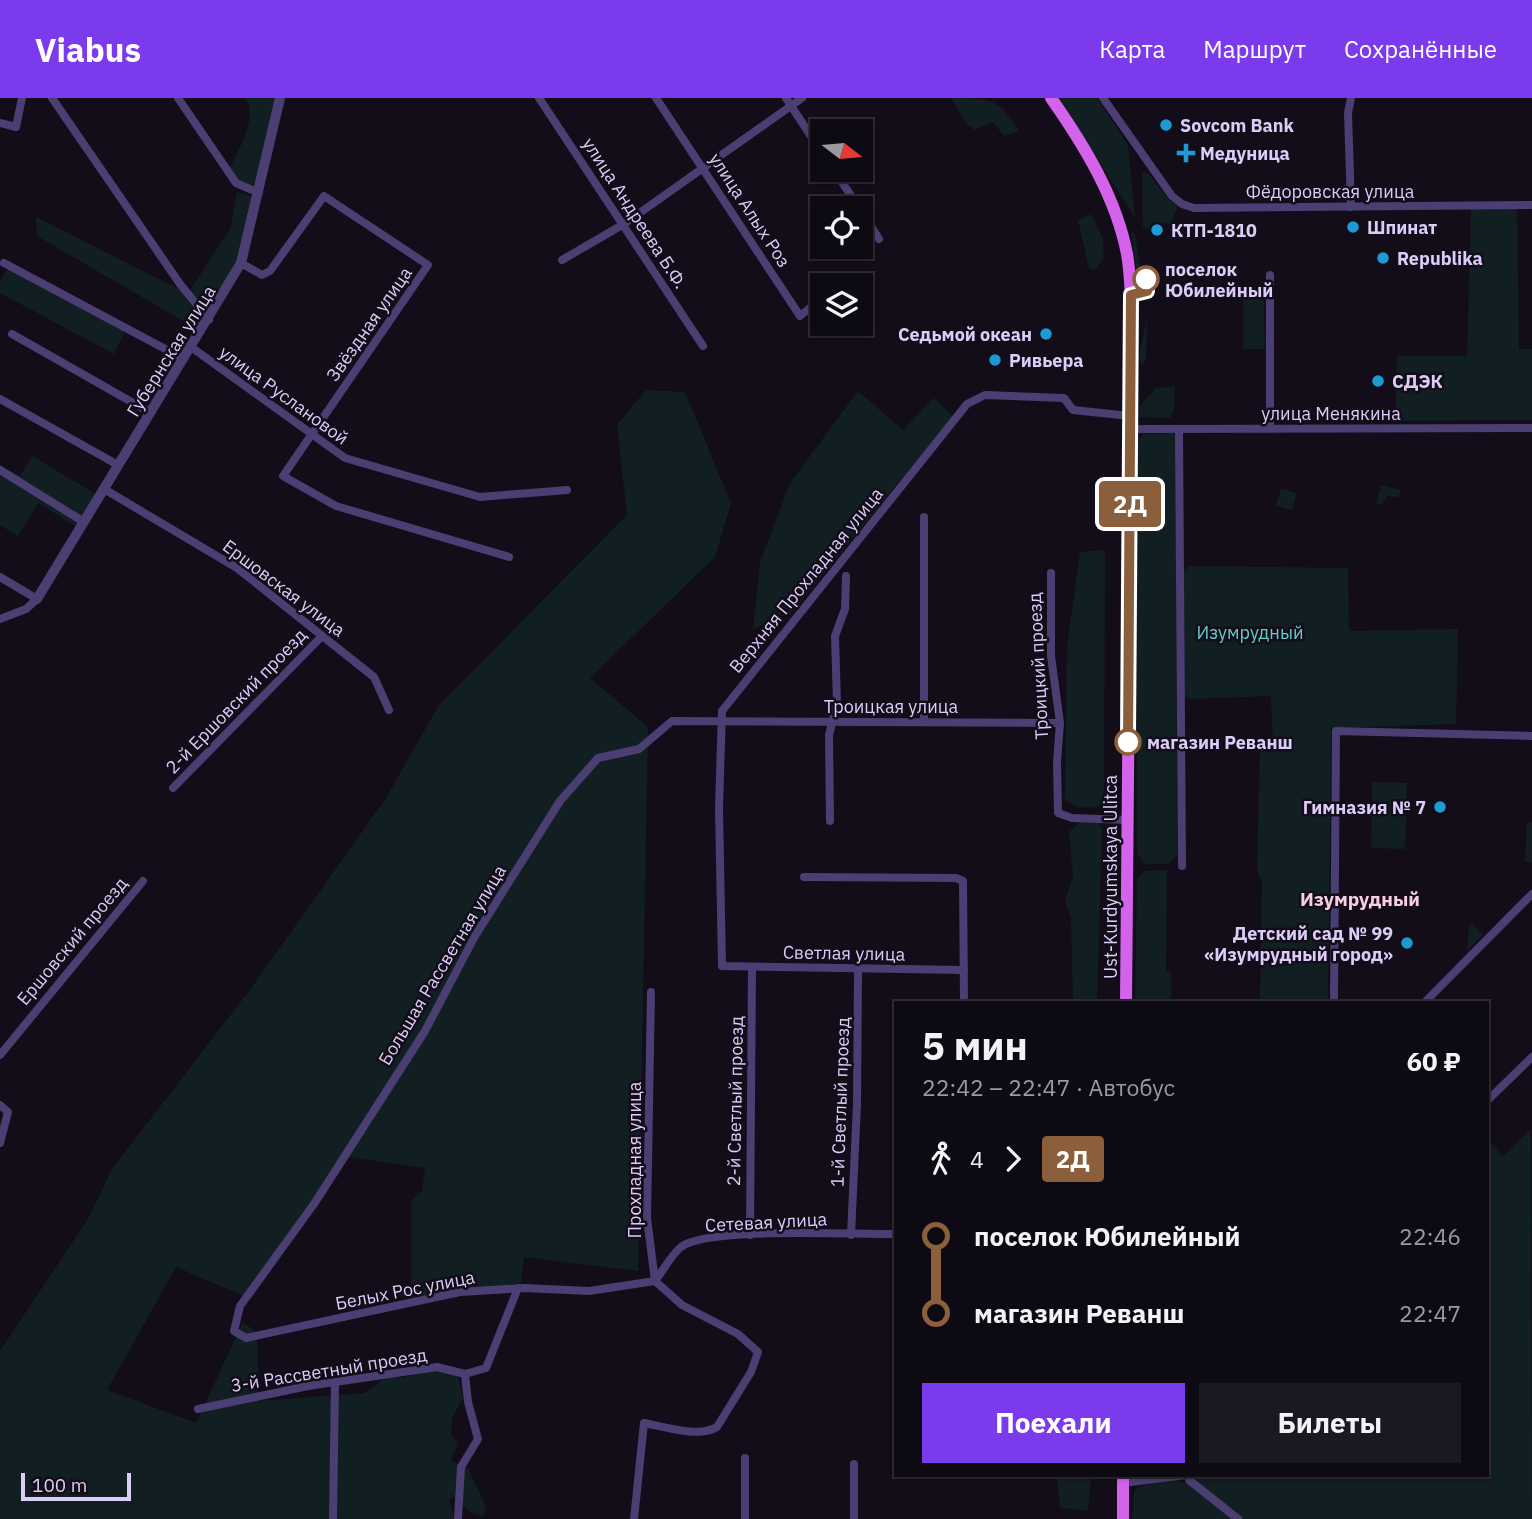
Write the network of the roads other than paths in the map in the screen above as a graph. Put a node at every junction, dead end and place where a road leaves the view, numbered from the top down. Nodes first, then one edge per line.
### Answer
1 (22, 98) edge
2 (52, 98) edge
3 (178, 98) edge
4 (279, 98) edge
5 (539, 98) edge
6 (656, 98) edge
7 (802, 98) edge
8 (1051, 98) edge
9 (1103, 98) edge
10 (1351, 98) edge
11 (788, 102) edge
12 (0, 123) edge
13 (810, 135) edge
14 (703, 166) junction
15 (259, 193) junction
16 (1532, 205) edge
17 (1351, 207) junction
18 (624, 223) junction
19 (873, 230) edge
20 (879, 239) dead end
21 (562, 260) dead end
22 (4, 263) dead end
23 (242, 263) junction
24 (1270, 275) dead end
25 (810, 308) edge
26 (209, 320) junction
27 (12, 334) dead end
28 (703, 346) dead end
29 (191, 347) junction
30 (184, 359) junction
31 (0, 399) edge
32 (151, 413) junction
33 (1130, 422) junction
34 (1269, 428) junction
35 (1532, 428) edge
36 (1180, 430) junction
37 (312, 434) junction
38 (118, 465) junction
39 (0, 470) edge
40 (104, 489) junction
41 (567, 490) dead end
42 (924, 517) dead end
43 (84, 522) junction
44 (509, 557) dead end
45 (1051, 573) dead end
46 (846, 576) dead end
47 (0, 577) edge
48 (37, 599) junction
49 (0, 620) edge
50 (322, 636) junction
51 (389, 710) dead end
52 (833, 720) junction
53 (924, 721) junction
54 (722, 722) junction
55 (1060, 723) junction
56 (1532, 736) edge
57 (173, 788) dead end
58 (1127, 820) junction
59 (830, 821) dead end
60 (1182, 866) dead end
61 (804, 877) dead end
62 (143, 881) dead end
63 (1532, 894) edge
64 (722, 966) joint
65 (752, 967) junction
66 (858, 970) junction
67 (964, 971) junction
68 (651, 992) dead end
69 (964, 1001) edge
70 (1126, 1001) edge
71 (1334, 1001) edge
72 (1426, 1001) edge
73 (0, 1055) edge
74 (1532, 1057) edge
75 (1489, 1099) edge
76 (0, 1105) edge
77 (0, 1143) edge
78 (894, 1234) edge
79 (750, 1235) junction
80 (851, 1235) junction
81 (655, 1281) junction
82 (519, 1288) junction
83 (246, 1338) joint
84 (466, 1374) junction
85 (335, 1382) junction
86 (198, 1409) dead end
87 (745, 1458) dead end
88 (855, 1464) dead end
89 (1155, 1477) edge
90 (1188, 1477) edge
91 (1123, 1479) edge
92 (333, 1519) edge
93 (458, 1519) edge
94 (634, 1519) edge
95 (746, 1519) edge
96 (854, 1519) edge
97 (1123, 1519) edge
98 (1238, 1519) edge

1 - 12 street
2 - 26 street
3 - 15 street
4 - 15 street, Губернская улица
5 - 18 street, улица Андреева Б.Ф.
6 - 14 street, улица Алых Роз
7 - 11 street
8 - 33 main road, Ust-Kurdyumskaya Ulitca
9 - 17 street, Фёдоровская улица
10 - 17 street
11 - 13 street
11 - 14 street
14 - 18 street
14 - 25 street, улица Алых Роз
15 - 23 street, Губернская улица
16 - 17 street, Фёдоровская улица
18 - 21 street
18 - 28 street, улица Андреева Б.Ф.
19 - 20 street
22 - 30 street
23 - 26 street, Губернская улица
23 - 37 street, Звёздная улица
24 - 34 street
26 - 29 street, Губернская улица
27 - 32 street
29 - 30 street, Губернская улица
29 - 37 street, улица Руслановой
30 - 32 street, Губернская улица
31 - 38 street
32 - 38 street, Губернская улица
33 - 36 street, улица Менякина
33 - 54 street, Верхняя Прохладная улица
33 - 58 main road, Ust-Kurdyumskaya Ulitca
34 - 35 street, улица Менякина
34 - 36 street, улица Менякина
36 - 60 street
37 - 41 street, улица Руслановой
37 - 44 street
38 - 40 street, Губернская улица
39 - 43 street
40 - 43 street, Губернская улица
40 - 50 street, Ершовская улица
42 - 53 street
43 - 48 street, Губернская улица
45 - 55 street, Троицкий проезд
46 - 52 street
47 - 48 street
48 - 49 street
50 - 51 street, Ершовская улица
50 - 57 street, 2-й Ершовский проезд
52 - 53 street, Троицкая улица
52 - 54 street, Троицкая улица
52 - 59 street
53 - 55 street, Троицкая улица
54 - 64 street, Верхняя Прохладная улица
54 - 83 street, Большая Рассветная улица
55 - 58 street, Троицкий проезд
56 - 71 street
58 - 70 main road, Ust-Kurdyumskaya Ulitca
61 - 67 street
62 - 73 street, Ершовский проезд
63 - 72 street
64 - 65 street, Светлая улица
65 - 66 street, Светлая улица
65 - 79 street, 2-й Светлый проезд
66 - 67 street, Светлая улица
66 - 80 street, 1-й Светлый проезд
67 - 69 street
68 - 81 street, Прохладная улица
74 - 75 street
76 - 77 street
78 - 80 street, Сетевая улица
79 - 80 street, Сетевая улица
79 - 81 street, Сетевая улица
81 - 82 street, Белых Рос улица
81 - 94 street
82 - 83 street, Белых Рос улица
82 - 84 street
84 - 85 street, 3-й Рассветный проезд
84 - 93 street
85 - 86 street, 3-й Рассветный проезд
85 - 92 street
87 - 95 street
88 - 96 street
89 - 91 street
90 - 98 street
91 - 97 main road

